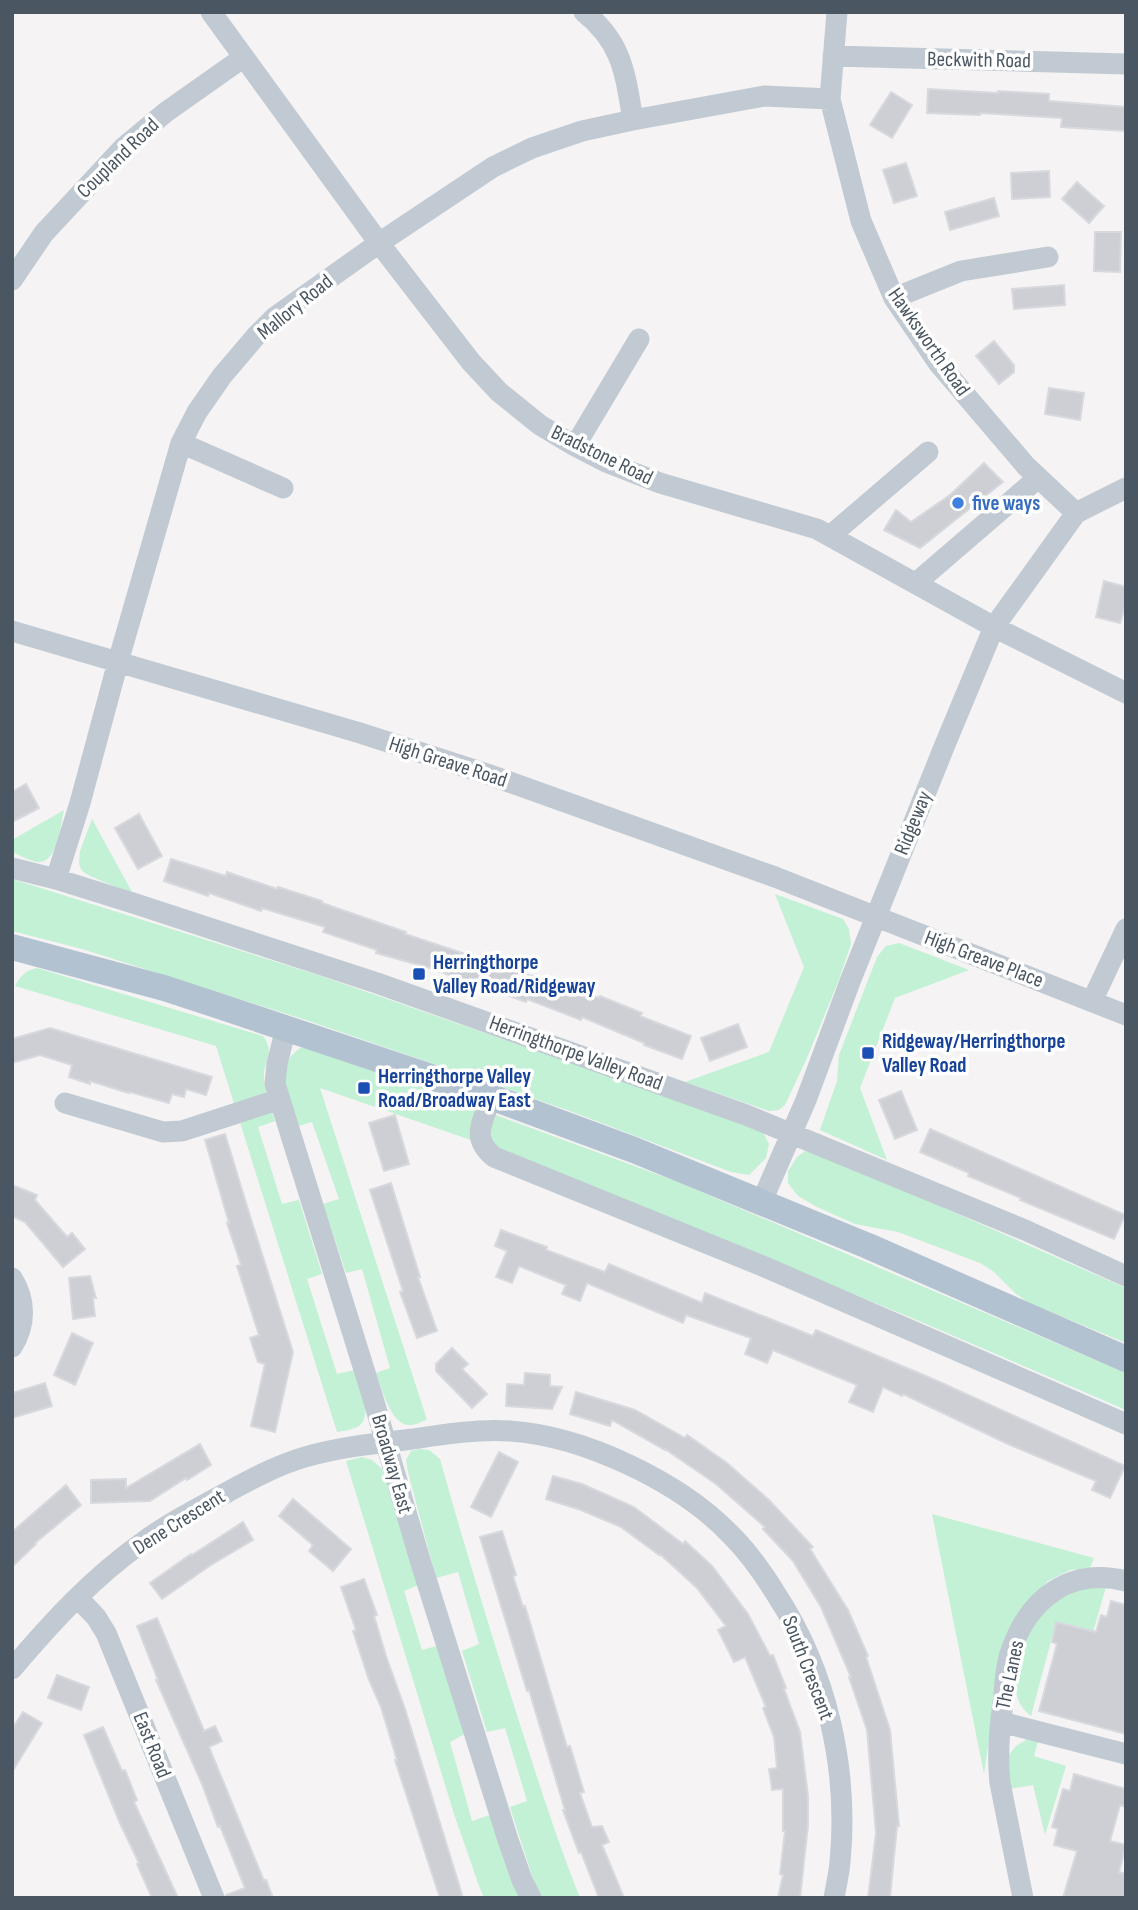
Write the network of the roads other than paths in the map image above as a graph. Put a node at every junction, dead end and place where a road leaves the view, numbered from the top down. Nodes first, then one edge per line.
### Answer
1 (211, 12) edge
2 (584, 12) edge
3 (837, 12) edge
4 (833, 56) junction
5 (244, 57) junction
6 (1126, 64) edge
7 (830, 99) junction
8 (633, 120) junction
9 (379, 243) junction
10 (1048, 257) dead end
11 (12, 280) edge
12 (894, 298) junction
13 (639, 339) dead end
14 (181, 443) junction
15 (575, 446) junction
16 (928, 452) dead end
17 (1038, 478) junction
18 (283, 488) dead end
19 (1126, 488) edge
20 (1076, 513) junction
21 (830, 536) junction
22 (916, 583) junction
23 (994, 627) junction
24 (12, 631) edge
25 (118, 662) junction
26 (1126, 693) edge
27 (12, 868) edge
28 (56, 879) junction
29 (876, 918) junction
30 (1126, 929) edge
31 (12, 947) edge
32 (1092, 1001) junction
33 (1126, 1015) edge
34 (286, 1028) junction
35 (491, 1097) junction
36 (279, 1099) junction
37 (65, 1103) dead end
38 (792, 1133) junction
39 (762, 1201) junction
40 (1126, 1276) edge
41 (12, 1278) edge
42 (12, 1348) edge
43 (1126, 1359) edge
44 (1126, 1424) edge
45 (385, 1442) junction
46 (1126, 1581) edge
47 (78, 1598) junction
48 (12, 1669) edge
49 (1000, 1722) junction
50 (1126, 1754) edge
51 (214, 1898) edge
52 (531, 1898) edge
53 (834, 1898) edge
54 (1023, 1898) edge

1 - 5 street, Bradstone Road
2 - 8 street
3 - 4 street, Hawksworth Road
4 - 6 street, Beckwith Road
4 - 7 street, Hawksworth Road
5 - 9 street, Bradstone Road
5 - 11 street, Coupland Road
7 - 8 street, Mallory Road
7 - 12 street, Hawksworth Road
8 - 9 street, Mallory Road
9 - 14 street, Mallory Road
9 - 15 street, Bradstone Road
10 - 12 street
12 - 17 street, Hawksworth Road
13 - 15 street
14 - 18 street
14 - 25 street, Mallory Road
15 - 21 street, Bradstone Road
16 - 21 street
17 - 20 street, Hawksworth Road
17 - 22 street
19 - 20 street, Ridgeway
20 - 23 street, Ridgeway
21 - 22 street, Bradstone Road
22 - 23 street, Bradstone Road
23 - 26 street, Bradstone Road
23 - 29 street, Ridgeway
24 - 25 street, High Greave Road
25 - 28 street, Mallory Road
25 - 29 street, High Greave Road
27 - 28 street, Herringthorpe Valley Road
28 - 38 street, Herringthorpe Valley Road
29 - 32 street, High Greave Place
29 - 38 street, Ridgeway
30 - 32 street
31 - 34 main road
32 - 33 street, High Greave Place
34 - 35 main road
34 - 36 street, Broadway East
35 - 39 main road
35 - 44 street
36 - 37 street
36 - 45 street, Broadway East
38 - 39 street, Ridgeway
38 - 40 street, Herringthorpe Valley Road
39 - 43 main road
41 - 42 street
45 - 47 street, Dene Crescent
45 - 52 street, Broadway East
45 - 53 street, South Crescent
46 - 49 street, The Lanes
47 - 48 street, Dene Crescent
47 - 51 street, East Road
49 - 50 street, The Lanes
49 - 54 street, The Lanes

